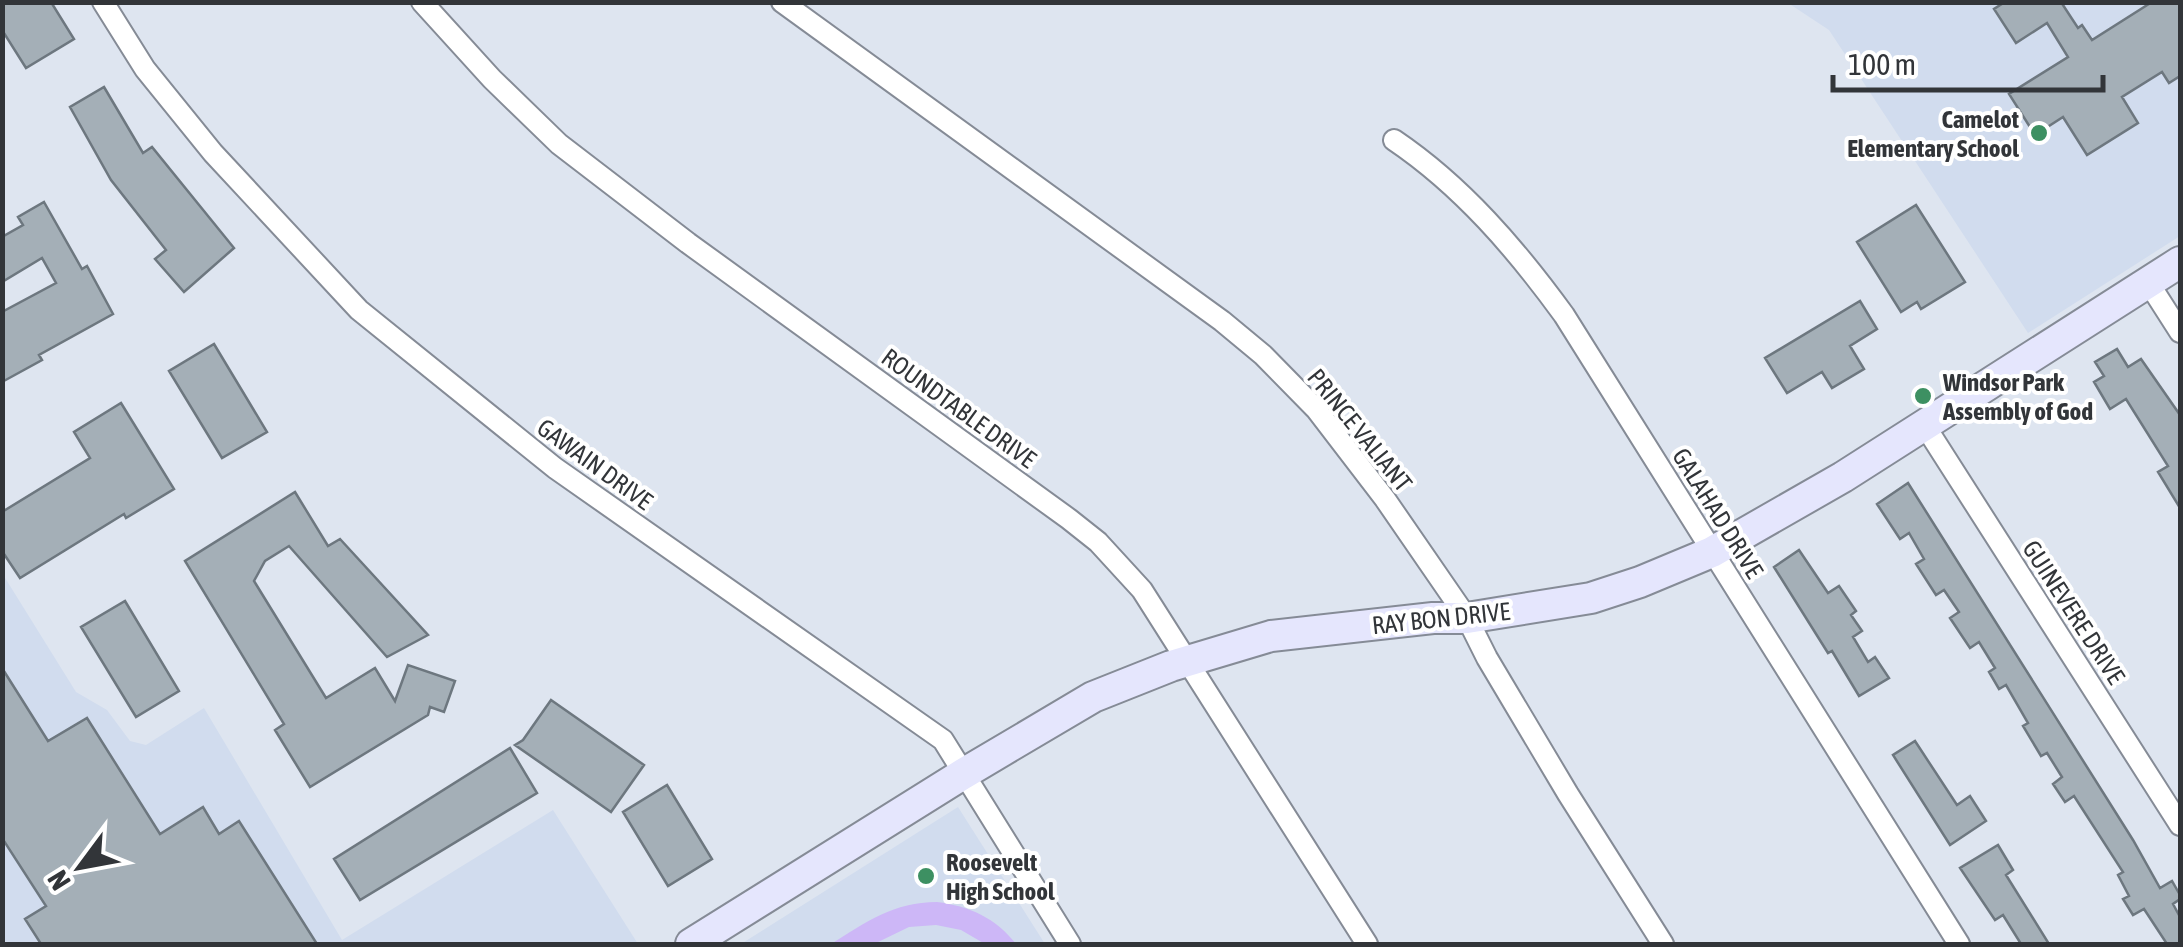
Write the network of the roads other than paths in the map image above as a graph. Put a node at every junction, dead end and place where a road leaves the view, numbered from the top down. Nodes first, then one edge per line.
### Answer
1 (103, 2) edge
2 (422, 2) edge
3 (782, 2) edge
4 (1394, 140) dead end
5 (2180, 262) edge
6 (2148, 282) junction
7 (2180, 332) edge
8 (1925, 426) junction
9 (1712, 552) junction
10 (1467, 618) junction
11 (1189, 660) junction
12 (963, 774) junction
13 (2180, 825) edge
14 (691, 944) edge
15 (1070, 944) edge
16 (1367, 944) edge
17 (1663, 944) edge
18 (1959, 944) edge

1 - 12 street, GAWAIN DRIVE
2 - 11 street, ROUNDTABLE DRIVE
3 - 10 street, PRINCE VALIANT
4 - 9 street, GALAHAD DRIVE
5 - 6 street, RAY BON DRIVE
6 - 7 street
6 - 8 street, RAY BON DRIVE
8 - 9 street, RAY BON DRIVE
8 - 13 street, GUINEVERE DRIVE
9 - 10 street, RAY BON DRIVE
9 - 18 street, GALAHAD DRIVE
10 - 11 street, RAY BON DRIVE
10 - 17 street, PRINCE VALIANT
11 - 12 street, RAY BON DRIVE
11 - 16 street, ROUNDTABLE DRIVE
12 - 14 street, RAY BON DRIVE
12 - 15 street, GAWAIN DRIVE

